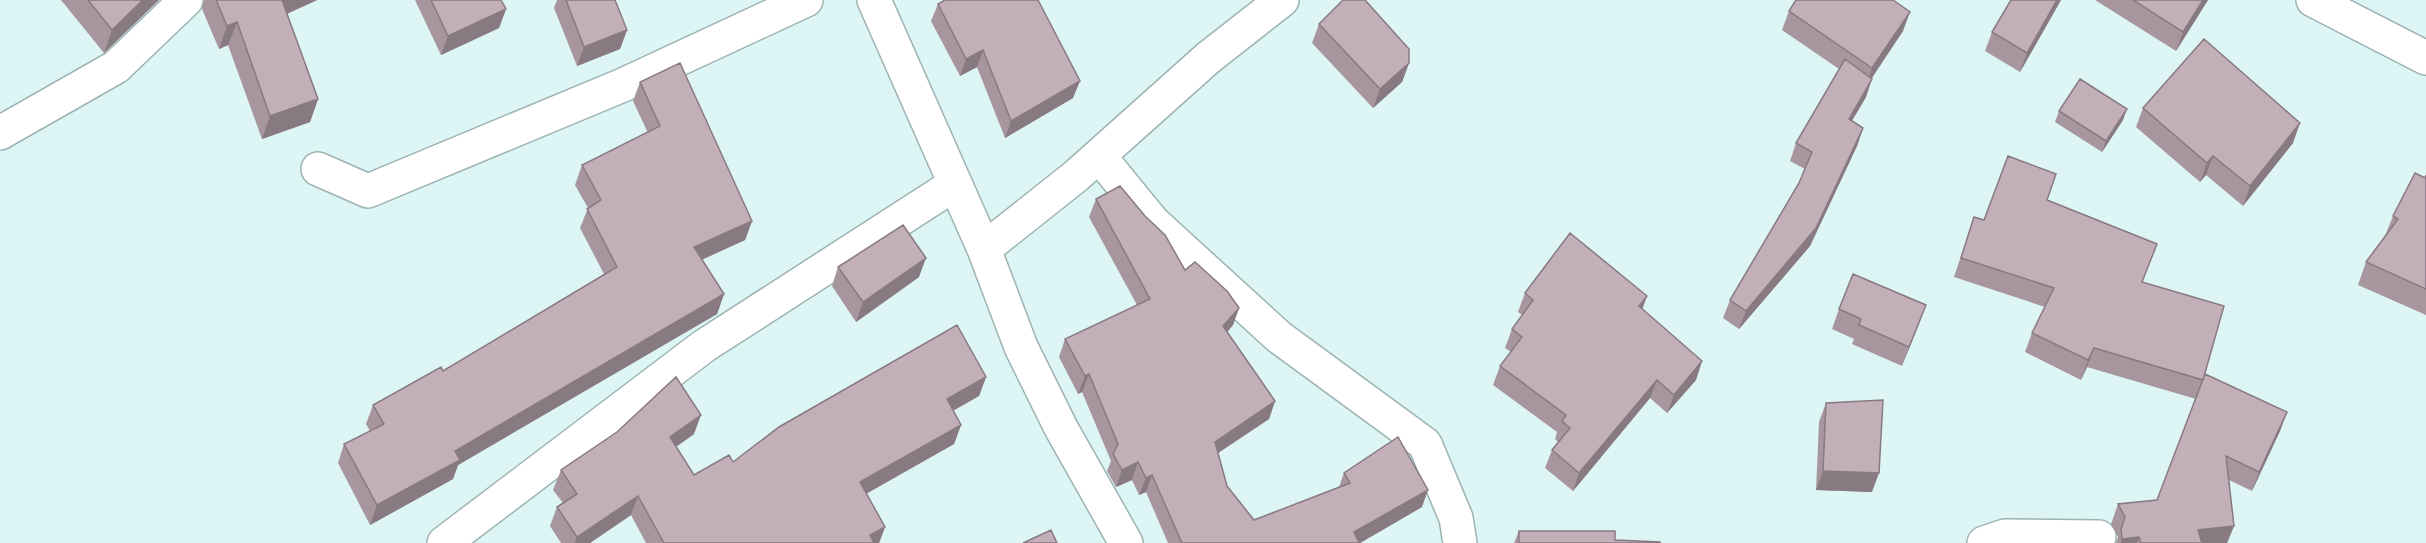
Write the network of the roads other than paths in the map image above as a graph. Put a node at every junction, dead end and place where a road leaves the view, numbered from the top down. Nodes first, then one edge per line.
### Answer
1 (186, 0) edge
2 (806, 0) edge
3 (874, 0) edge
4 (1282, 0) edge
5 (2313, 0) edge
6 (2426, 58) edge
7 (0, 133) edge
8 (1099, 156) junction
9 (318, 169) dead end
10 (955, 183) junction
11 (984, 249) junction
12 (2099, 537) dead end
13 (444, 543) edge
14 (1126, 543) edge
15 (1460, 543) edge
16 (1984, 543) edge

1 - 7 street
2 - 9 street
3 - 10 street
4 - 8 street
5 - 6 street
8 - 11 street
8 - 15 street
10 - 11 street
10 - 13 street
11 - 14 street
12 - 16 street

